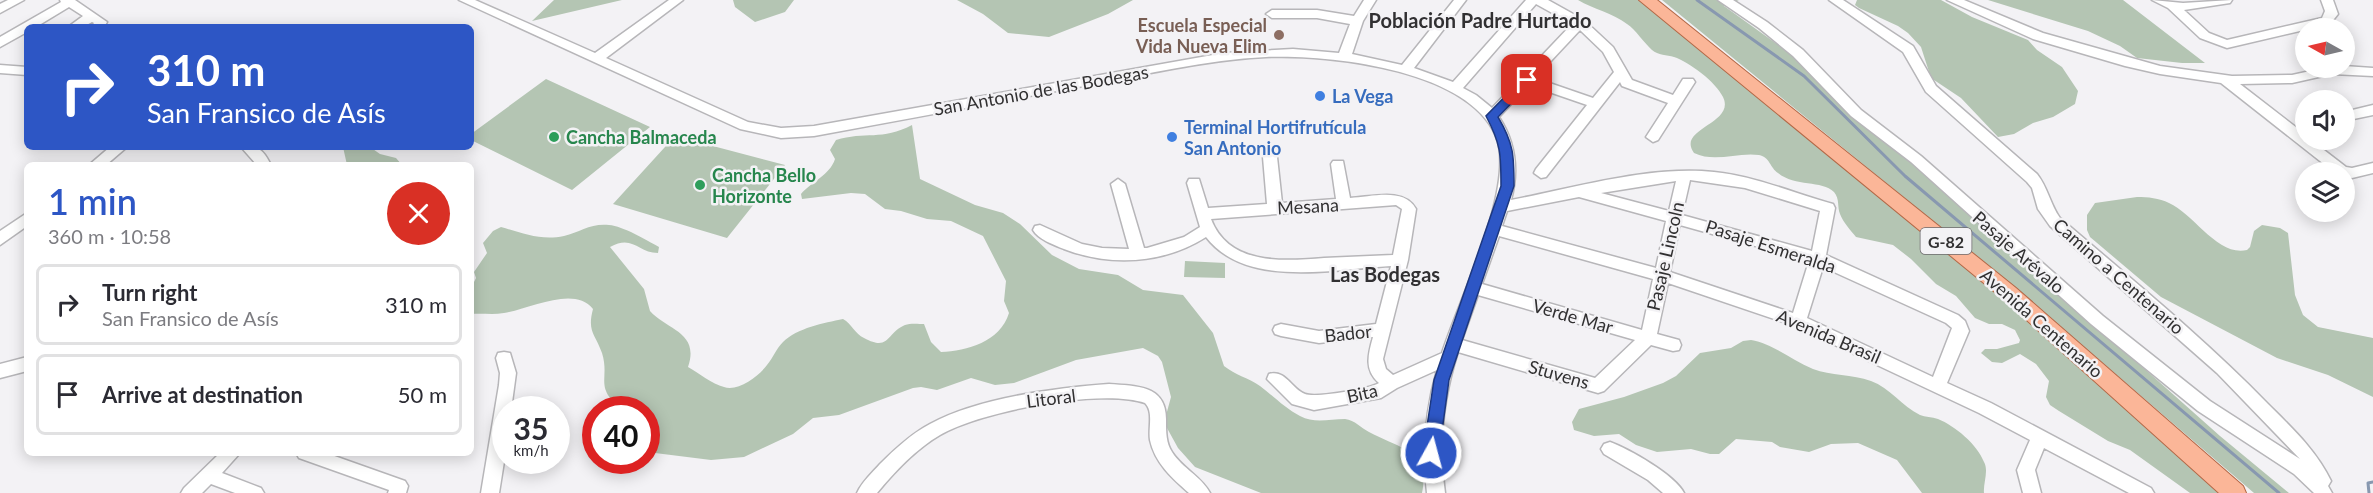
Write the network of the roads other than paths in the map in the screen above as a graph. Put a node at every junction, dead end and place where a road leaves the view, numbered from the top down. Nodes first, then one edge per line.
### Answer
1 (18, 0) edge
2 (465, 0) edge
3 (677, 0) edge
4 (1460, 0) edge
5 (1533, 0) edge
6 (1539, 0) edge
7 (1647, 0) edge
8 (1724, 0) edge
9 (1835, 0) edge
10 (1953, 0) edge
11 (2158, 0) edge
12 (2226, 0) edge
13 (2326, 0) edge
14 (68, 1) edge
15 (1364, 1) edge
16 (2174, 7) junction
17 (0, 9) edge
18 (1272, 14) dead end
19 (1357, 21) junction
20 (94, 22) edge
21 (1581, 23) junction
22 (31, 24) edge
23 (24, 28) edge
24 (0, 43) edge
25 (1344, 58) junction
26 (596, 59) junction
27 (24, 68) edge
28 (0, 69) edge
29 (1405, 71) junction
30 (1621, 72) junction
31 (2373, 72) edge
32 (1527, 80) junction
33 (2225, 80) junction
34 (1688, 82) dead end
35 (1455, 88) junction
36 (1676, 101) junction
37 (1597, 104) junction
38 (2373, 110) edge
39 (2355, 114) edge
40 (1492, 116) junction
41 (2295, 129) edge
42 (2289, 130) junction
43 (1653, 137) dead end
44 (116, 150) edge
45 (252, 150) edge
46 (1270, 157) dead end
47 (100, 162) edge
48 (262, 162) edge
49 (1338, 164) dead end
50 (2369, 172) edge
51 (1541, 173) dead end
52 (1684, 175) junction
53 (1194, 183) dead end
54 (1118, 184) dead end
55 (1580, 192) junction
56 (1344, 204) junction
57 (1500, 207) junction
58 (1275, 208) junction
59 (1203, 214) junction
60 (1674, 216) junction
61 (24, 220) edge
62 (1208, 229) junction
63 (1494, 229) junction
64 (1040, 230) dead end
65 (0, 239) edge
66 (1138, 254) junction
67 (1818, 258) junction
68 (1400, 260) junction
69 (1660, 275) junction
70 (1474, 288) junction
71 (1798, 321) junction
72 (1281, 330) dead end
73 (1381, 330) junction
74 (1648, 338) junction
75 (1673, 345) dead end
76 (1451, 350) junction
77 (504, 358) dead end
78 (24, 365) edge
79 (0, 371) edge
80 (1275, 379) dead end
81 (1391, 383) junction
82 (1938, 385) junction
83 (2040, 437) junction
84 (1610, 449) dead end
85 (228, 456) edge
86 (313, 456) edge
87 (208, 475) junction
88 (2321, 489) edge
89 (190, 493) edge
90 (255, 493) edge
91 (397, 493) edge
92 (490, 493) edge
93 (866, 493) edge
94 (1201, 493) edge
95 (1436, 493) edge
96 (1675, 493) edge
97 (2032, 493) edge
98 (2145, 493) edge
99 (2235, 493) edge

1 - 17 street
2 - 26 street, San Antonio de las Bodegas
3 - 26 street
4 - 29 street
5 - 35 street
6 - 21 street
7 - 99 main road, Avenida Centenario / G-82
8 - 88 street, Pasaje Arévalo
9 - 88 street, Camino a Centenario
10 - 33 street
11 - 16 street
12 - 16 street
13 - 16 street
14 - 20 street
14 - 22 street
15 - 19 street
18 - 19 street
19 - 25 street
21 - 30 street
21 - 32 street
23 - 24 street
25 - 26 street, San Antonio de las Bodegas
25 - 29 street, San Antonio de las Bodegas
27 - 28 street
29 - 35 street, San Antonio de las Bodegas
30 - 36 street
30 - 37 street
31 - 33 street
32 - 37 street
32 - 40 street
33 - 42 street
34 - 36 street
35 - 40 street, San Antonio de las Bodegas
36 - 43 street
37 - 51 street
38 - 39 street
40 - 57 street, San Antonio de las Bodegas
41 - 42 street
42 - 50 street
44 - 47 street
45 - 48 street
46 - 58 street
49 - 56 street
52 - 55 street
52 - 60 street, Pasaje Lincoln
52 - 67 street
53 - 59 street
54 - 66 street
55 - 57 street
55 - 60 street, Pasaje Esmeralda
56 - 58 street, Mesana
56 - 68 street, Mesana
57 - 63 street, San Antonio de las Bodegas
58 - 59 street, Mesana
59 - 62 street
60 - 67 street, Pasaje Esmeralda
60 - 69 street, Pasaje Lincoln
61 - 65 street
62 - 66 street
62 - 68 street
63 - 69 street, Avenida Brasil
63 - 70 street, San Antonio de las Bodegas
64 - 66 street
67 - 71 street
67 - 82 street, Pasaje Esmeralda
68 - 73 street
69 - 71 street, Avenida Brasil
69 - 74 street, Pasaje Lincoln
70 - 74 street, Verde Mar
70 - 76 street, San Antonio de las Bodegas
71 - 82 street, Avenida Brasil
72 - 73 street, Bador
73 - 81 street
74 - 75 street, Verde Mar
74 - 76 street, Stuvens
76 - 81 street, Bita
76 - 95 street, San Antonio de las Bodegas
77 - 92 street
78 - 79 street
80 - 81 street, Bita
82 - 83 street, Avenida Brasil
83 - 97 street
83 - 98 street, Avenida Brasil
84 - 96 street
85 - 87 street
86 - 91 street
87 - 89 street
87 - 90 street
93 - 94 street, Litoral

